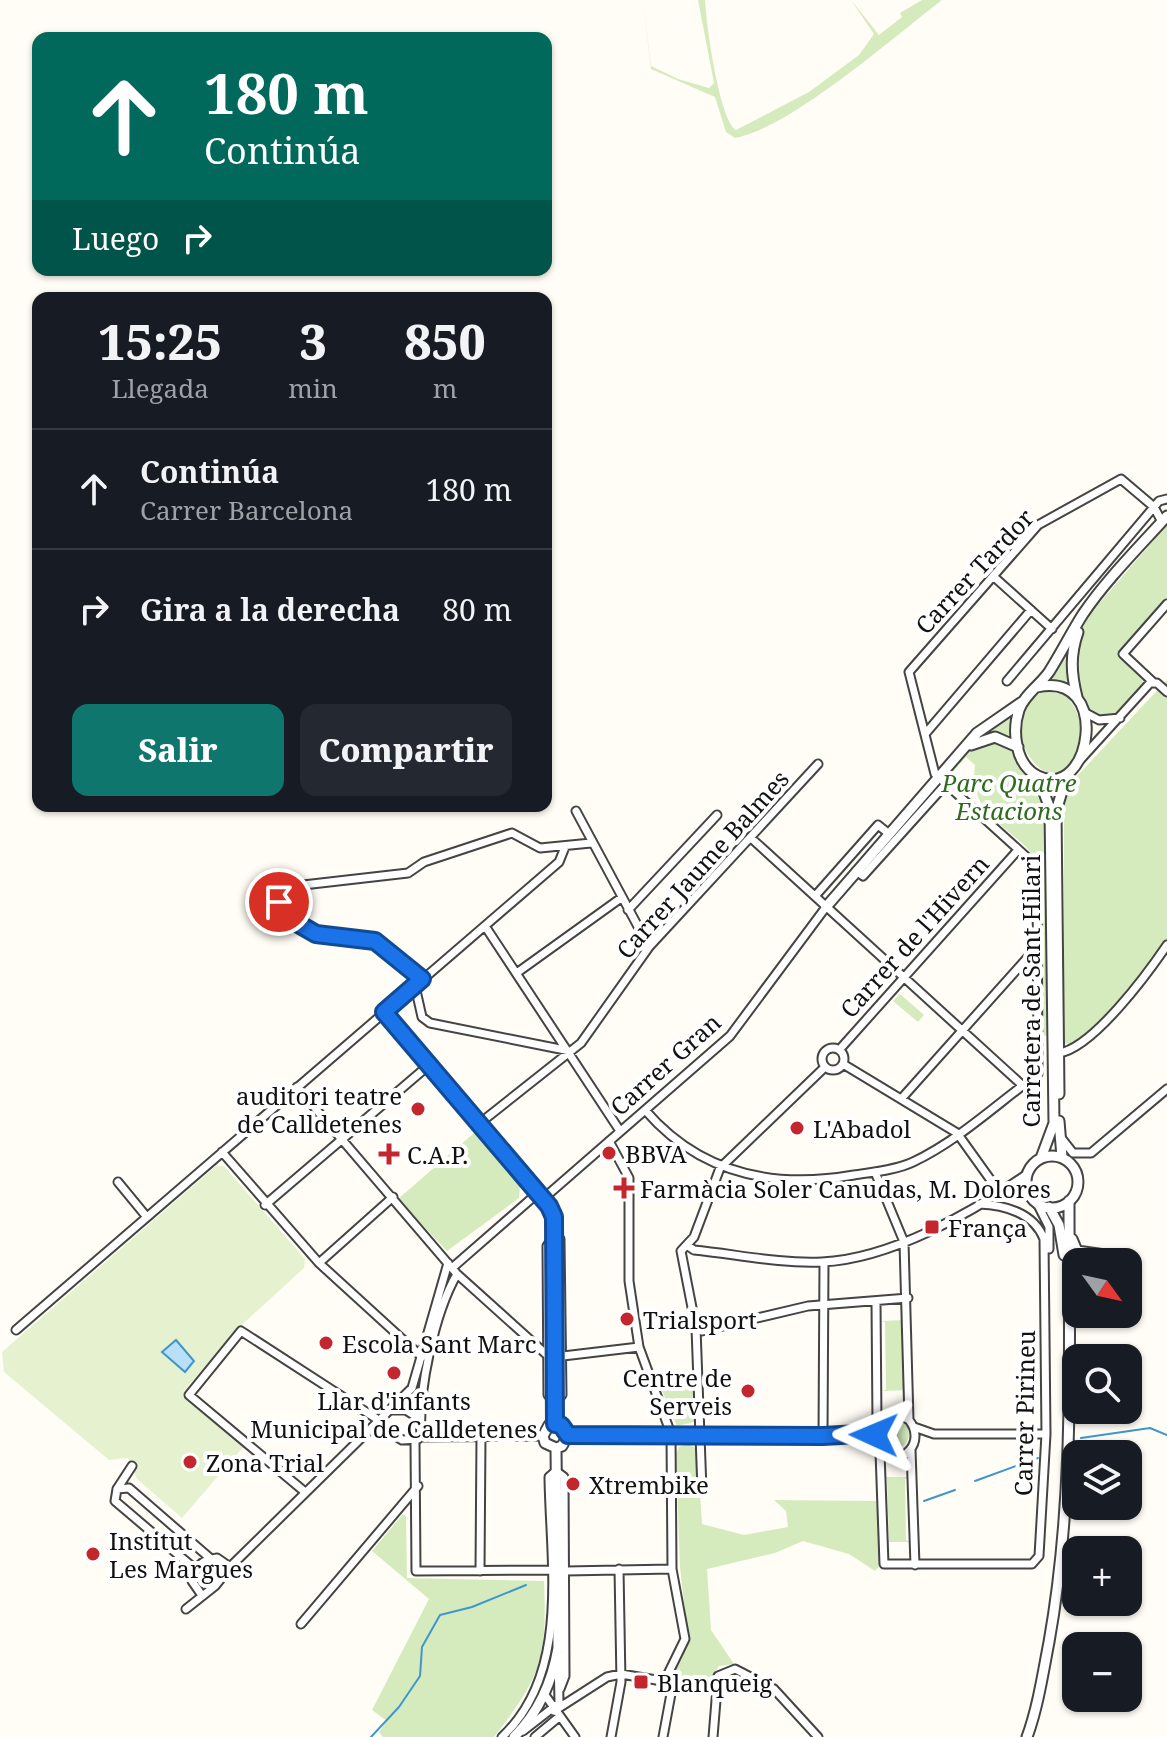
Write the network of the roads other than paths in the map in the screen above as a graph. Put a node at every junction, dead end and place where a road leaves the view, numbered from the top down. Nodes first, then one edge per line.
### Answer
1 (1167, 499) edge
2 (1154, 507) junction
3 (1165, 519) edge
4 (993, 576) junction
5 (1167, 604) edge
6 (1031, 610) junction
7 (1084, 613) junction
8 (1052, 629) junction
9 (1007, 681) dead end
10 (1154, 683) junction
11 (1037, 687) junction
12 (1167, 692) edge
13 (1077, 697) junction
14 (1022, 702) junction
15 (1084, 712) junction
16 (1120, 718) junction
17 (926, 733) junction
18 (1018, 747) junction
19 (961, 751) junction
20 (1081, 759) junction
21 (818, 764) dead end
22 (1067, 775) junction
23 (1038, 776) junction
24 (941, 782) junction
25 (576, 811) dead end
26 (717, 815) dead end
27 (888, 833) junction
28 (751, 838) junction
29 (591, 843) junction
30 (565, 847) junction
31 (1018, 850) junction
32 (856, 871) junction
33 (816, 895) junction
34 (621, 898) junction
35 (826, 907) junction
36 (628, 910) junction
37 (485, 926) junction
38 (1167, 945) edge
39 (649, 947) junction
40 (1036, 948) junction
41 (518, 972) junction
42 (904, 977) junction
43 (422, 979) junction
44 (415, 986) junction
45 (384, 1012) junction
46 (962, 1030) junction
47 (840, 1049) junction
48 (570, 1051) junction
49 (1059, 1053) junction
50 (843, 1064) junction
51 (429, 1065) junction
52 (825, 1067) junction
53 (1022, 1085) junction
54 (297, 1087) junction
55 (1167, 1089) edge
56 (902, 1098) junction
57 (645, 1110) junction
58 (1059, 1114) junction
59 (480, 1123) junction
60 (620, 1131) junction
61 (957, 1133) junction
62 (341, 1139) junction
63 (609, 1141) junction
64 (222, 1152) junction
65 (1062, 1157) junction
66 (1041, 1158) junction
67 (720, 1168) junction
68 (875, 1172) junction
69 (1027, 1174) junction
70 (118, 1182) dead end
71 (539, 1191) junction
72 (1002, 1192) junction
73 (393, 1197) junction
74 (1034, 1199) junction
75 (1069, 1201) junction
76 (979, 1204) junction
77 (265, 1205) junction
78 (1049, 1207) junction
79 (146, 1216) junction
80 (1070, 1224) junction
81 (554, 1235) junction
82 (904, 1242) junction
83 (684, 1248) junction
84 (1063, 1248) edge
85 (1069, 1248) edge
86 (1076, 1248) edge
87 (1046, 1259) junction
88 (824, 1262) junction
89 (319, 1263) junction
90 (452, 1268) junction
91 (908, 1298) junction
92 (876, 1302) junction
93 (821, 1307) junction
94 (696, 1328) junction
95 (1068, 1328) edge
96 (16, 1330) dead end
97 (639, 1347) junction
98 (547, 1355) junction
99 (563, 1356) junction
100 (422, 1357) junction
101 (555, 1401) junction
102 (392, 1410) junction
103 (420, 1419) junction
104 (379, 1423) junction
105 (555, 1424) junction
106 (911, 1424) junction
107 (877, 1425) junction
108 (671, 1434) junction
109 (700, 1434) junction
110 (859, 1434) junction
111 (934, 1434) junction
112 (1046, 1434) junction
113 (568, 1435) junction
114 (481, 1436) junction
115 (543, 1436) junction
116 (823, 1436) junction
117 (418, 1440) junction
118 (874, 1441) junction
119 (913, 1447) junction
120 (556, 1448) junction
121 (880, 1452) junction
122 (132, 1466) dead end
123 (556, 1471) junction
124 (418, 1486) junction
125 (117, 1489) junction
126 (702, 1490) dead end
127 (305, 1492) junction
128 (211, 1559) junction
129 (915, 1565) junction
130 (230, 1567) junction
131 (195, 1569) junction
132 (619, 1569) junction
133 (672, 1569) junction
134 (550, 1570) junction
135 (480, 1571) junction
136 (566, 1571) junction
137 (201, 1594) junction
138 (186, 1609) dead end
139 (301, 1624) dead end
140 (558, 1648) junction
141 (621, 1674) junction
142 (669, 1682) junction
143 (715, 1690) junction
144 (560, 1693) junction
145 (545, 1695) junction
146 (567, 1704) junction
147 (557, 1714) junction
148 (516, 1736) edge
149 (502, 1737) edge
150 (535, 1737) edge
151 (575, 1737) edge
152 (611, 1737) edge
153 (663, 1737) edge
154 (713, 1737) edge
155 (818, 1737) edge
156 (1027, 1737) edge

1 - 2 street
2 - 3 street, Carrer Tardor
2 - 4 street, Carrer Tardor
2 - 8 street
3 - 7 street
4 - 6 street
4 - 17 street, Carrer Tardor
5 - 10 street
6 - 8 street
6 - 17 street
7 - 11 street
7 - 13 street
8 - 9 street
10 - 12 street
10 - 16 street
11 - 13 street
11 - 14 street
13 - 15 street
14 - 18 street
14 - 19 street
15 - 16 street
15 - 20 street
16 - 20 street
17 - 24 street
18 - 19 street
18 - 23 street
19 - 24 street
20 - 22 street
21 - 28 street, Carrer Jaume Balmes
22 - 23 street
22 - 49 street, Carretera de Sant Hilari
23 - 66 street, Carretera de Sant Hilari
24 - 27 street
24 - 31 street
24 - 32 street
25 - 29 street
26 - 36 street
27 - 32 street
27 - 33 street
28 - 33 street
28 - 39 street, Carrer Jaume Balmes
29 - 30 street
29 - 34 street
30 - 37 street
30 - 43 street
31 - 40 street
31 - 42 street, Carrer de l'Hivern
32 - 35 street
33 - 35 street
34 - 36 street
34 - 41 street
35 - 42 street
35 - 57 street, Carrer Gran
36 - 39 street
37 - 41 street
37 - 43 street
38 - 49 street
39 - 48 street, Carrer Jaume Balmes
40 - 46 street
40 - 53 street
41 - 48 street
42 - 46 street
42 - 47 street, Carrer de l'Hivern
43 - 44 street
44 - 45 street
44 - 48 street
45 - 51 street
45 - 54 street
46 - 53 street
46 - 56 street
47 - 50 street
47 - 52 street
48 - 59 street, Carrer Jaume Balmes
48 - 60 street
49 - 58 street, Carretera de Sant Hilari
50 - 52 street
50 - 56 street
51 - 59 street
51 - 62 street
52 - 67 street
53 - 61 street
54 - 62 street
54 - 64 street
55 - 58 street
56 - 61 street
57 - 60 street, Carrer Gran
57 - 67 street
58 - 65 street, Carretera de Sant Hilari
59 - 71 street
60 - 63 street, Carrer Gran
61 - 68 street
61 - 72 street
62 - 73 street
62 - 77 street
63 - 71 street, Carrer Gran
63 - 97 street
64 - 77 street
64 - 79 street
65 - 66 street
65 - 75 street
66 - 69 street
67 - 68 street
67 - 83 street
68 - 82 street
69 - 72 street
69 - 74 street
70 - 79 street
71 - 81 street
71 - 90 street, Carrer Gran
72 - 74 street
72 - 76 street
73 - 89 street
73 - 90 street
74 - 78 street
74 - 87 street, Carrer Pirineu
75 - 78 street
75 - 80 street
76 - 82 street
76 - 87 street, Carrer Pirineu
77 - 89 street
78 - 84 street
79 - 96 street
80 - 85 street
80 - 86 street
81 - 98 street
81 - 99 street
81 - 101 street
82 - 88 street
82 - 91 street
83 - 88 street
83 - 94 street
87 - 112 street, Carrer Pirineu
88 - 93 street
89 - 100 street
90 - 98 street
90 - 100 street
90 - 103 street
91 - 92 street
91 - 106 street
92 - 93 street
92 - 107 street
93 - 94 street
93 - 116 street
94 - 109 street
95 - 156 street
97 - 99 street
97 - 108 street
98 - 101 street
99 - 101 street
100 - 102 street
101 - 105 street
102 - 103 street
102 - 104 street
103 - 117 street
104 - 117 street
104 - 127 street
104 - 127 street
105 - 113 street
105 - 115 street
106 - 107 street
106 - 111 street
106 - 119 street
107 - 110 street
107 - 118 street
108 - 109 street
108 - 113 street
108 - 133 street
109 - 116 street
109 - 126 street
110 - 116 street
110 - 118 street
111 - 112 street
111 - 119 street
112 - 129 street, Carrer Pirineu
113 - 120 street
114 - 115 street
114 - 117 street
114 - 135 street
115 - 120 street
117 - 124 street
118 - 121 street
119 - 121 street
119 - 129 street
120 - 123 street
121 - 129 street
122 - 125 street
123 - 134 street
123 - 136 street
123 - 140 street
124 - 135 street
124 - 139 street
125 - 128 street
125 - 131 street
127 - 130 street
128 - 130 street
128 - 131 street
130 - 137 street
131 - 137 street
132 - 133 street
132 - 136 street
132 - 141 street
133 - 142 street
134 - 135 street
134 - 149 street
136 - 144 street
137 - 138 street
140 - 144 street
140 - 145 street
141 - 142 street
141 - 146 street
141 - 152 street
142 - 143 street
142 - 153 street
143 - 154 street
143 - 155 street
144 - 145 street
144 - 146 street
144 - 147 street
145 - 147 street
145 - 148 street
146 - 147 street
147 - 148 street
147 - 150 street
147 - 151 street

